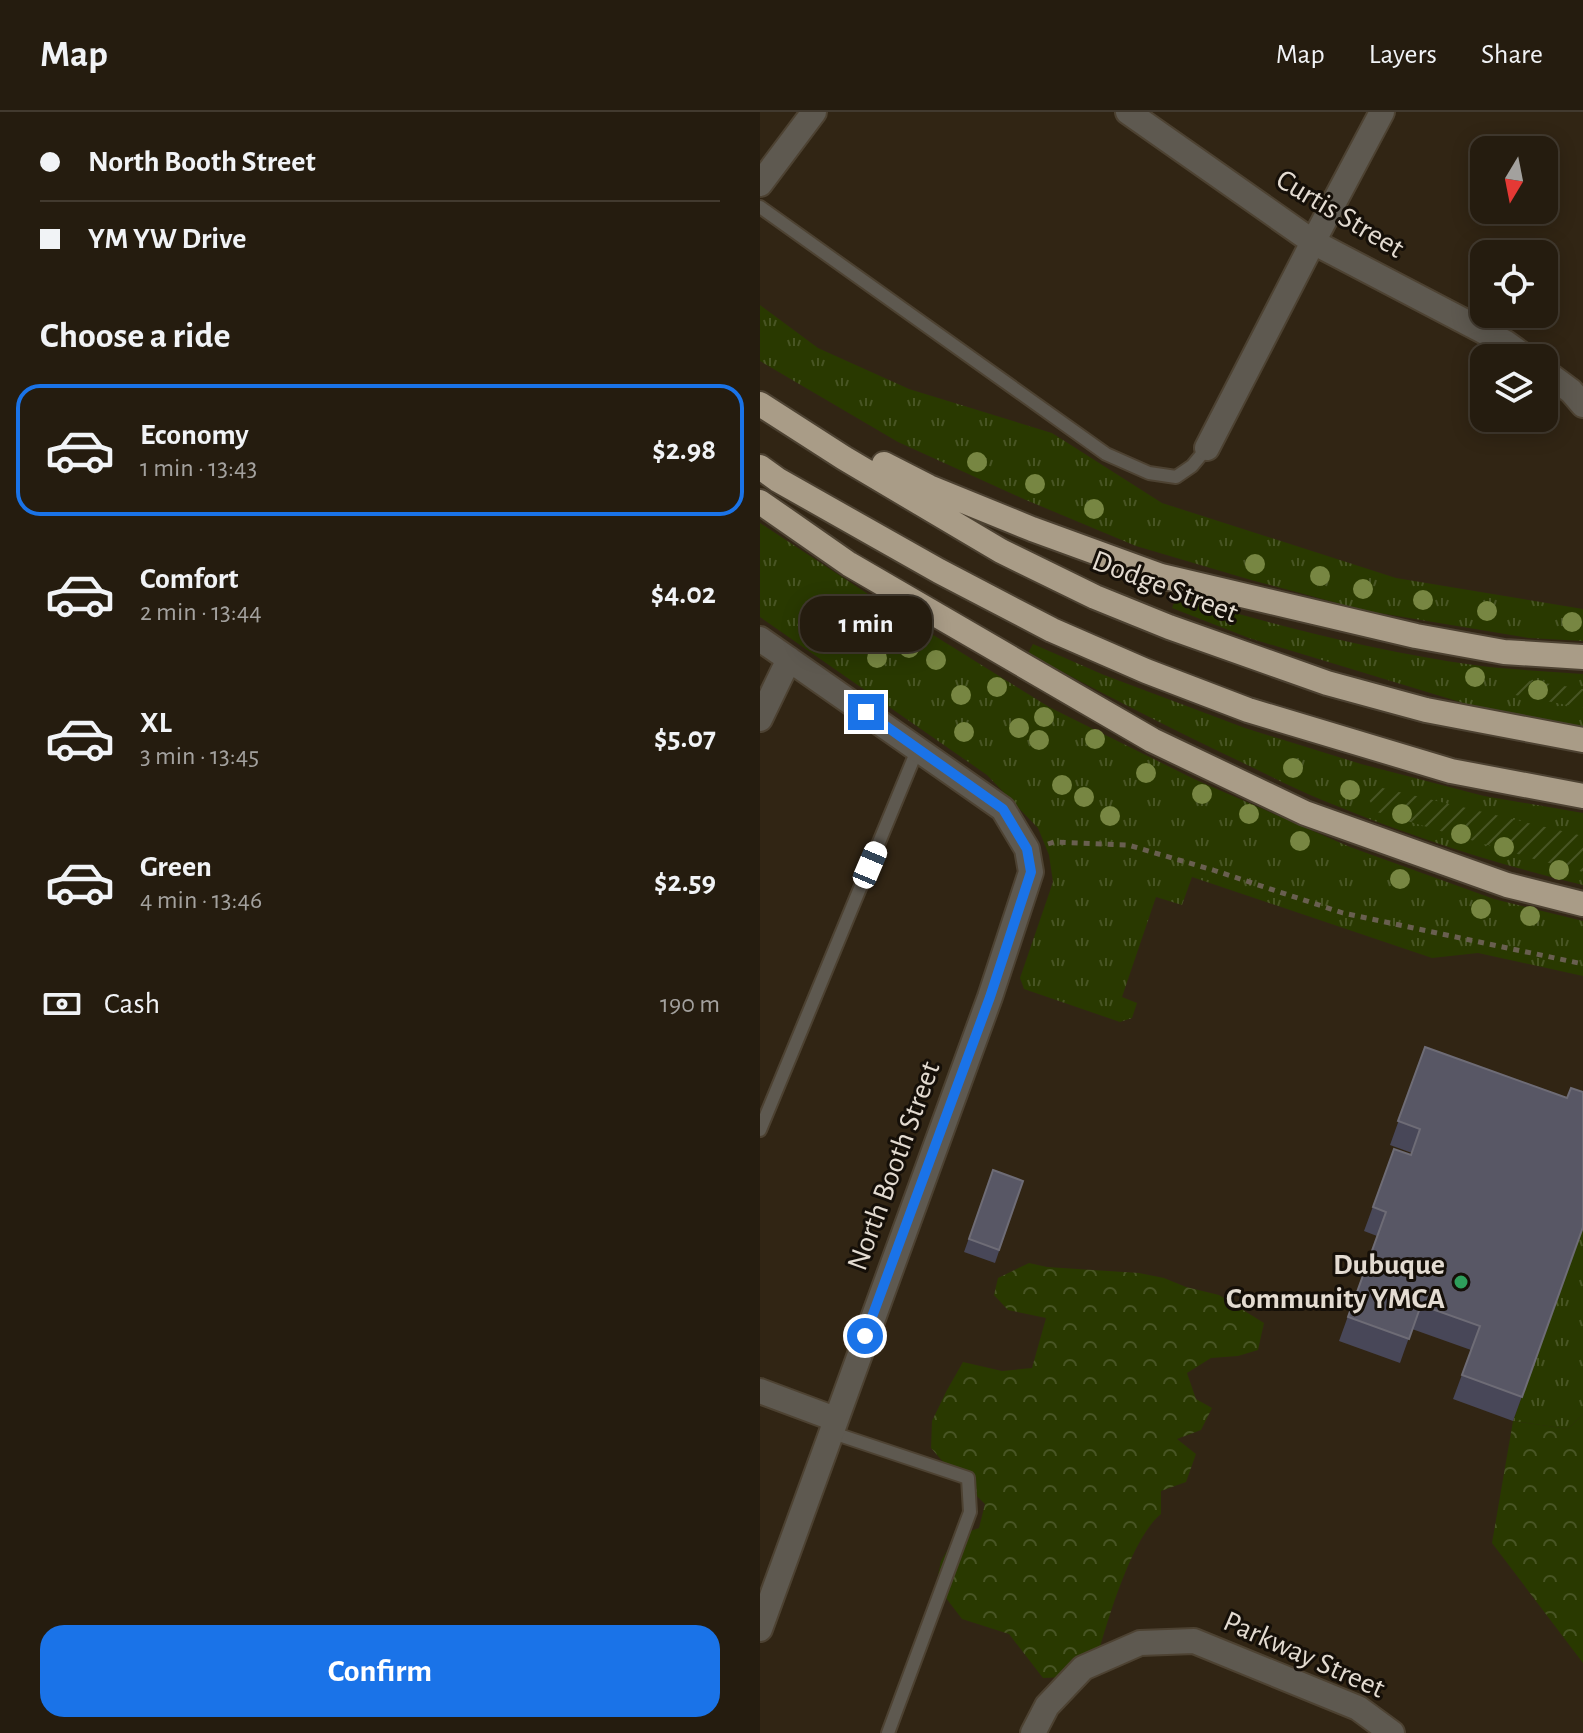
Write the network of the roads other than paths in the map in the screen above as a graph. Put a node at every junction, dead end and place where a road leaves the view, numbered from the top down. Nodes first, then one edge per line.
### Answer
1 (814, 112) edge
2 (1128, 112) edge
3 (1382, 112) edge
4 (760, 184) edge
5 (760, 207) edge
6 (1313, 242) junction
7 (1507, 344) edge
8 (1558, 381) edge
9 (760, 403) edge
10 (1583, 405) edge
11 (1207, 448) joint
12 (760, 467) edge
13 (760, 502) edge
14 (760, 639) edge
15 (1583, 657) edge
16 (789, 659) junction
17 (760, 719) edge
18 (1583, 740) edge
19 (918, 748) junction
20 (1583, 796) edge
21 (1583, 904) edge
22 (760, 1130) edge
23 (760, 1391) edge
24 (833, 1426) junction
25 (760, 1629) edge
26 (888, 1733) edge
27 (1033, 1733) edge
28 (1392, 1733) edge

1 - 4 street
2 - 6 street, Curtis Street
3 - 6 street
5 - 11 lane
6 - 7 street, Curtis Street
6 - 11 street
8 - 10 street
9 - 15 highway
9 - 18 highway, Dodge Street
12 - 20 highway
13 - 21 highway
14 - 16 street, North Booth Street
16 - 17 street
16 - 19 street, North Booth Street
19 - 22 lane
19 - 24 street, North Booth Street
23 - 24 street
24 - 25 street, North Booth Street
24 - 26 lane
27 - 28 street, Parkway Street

